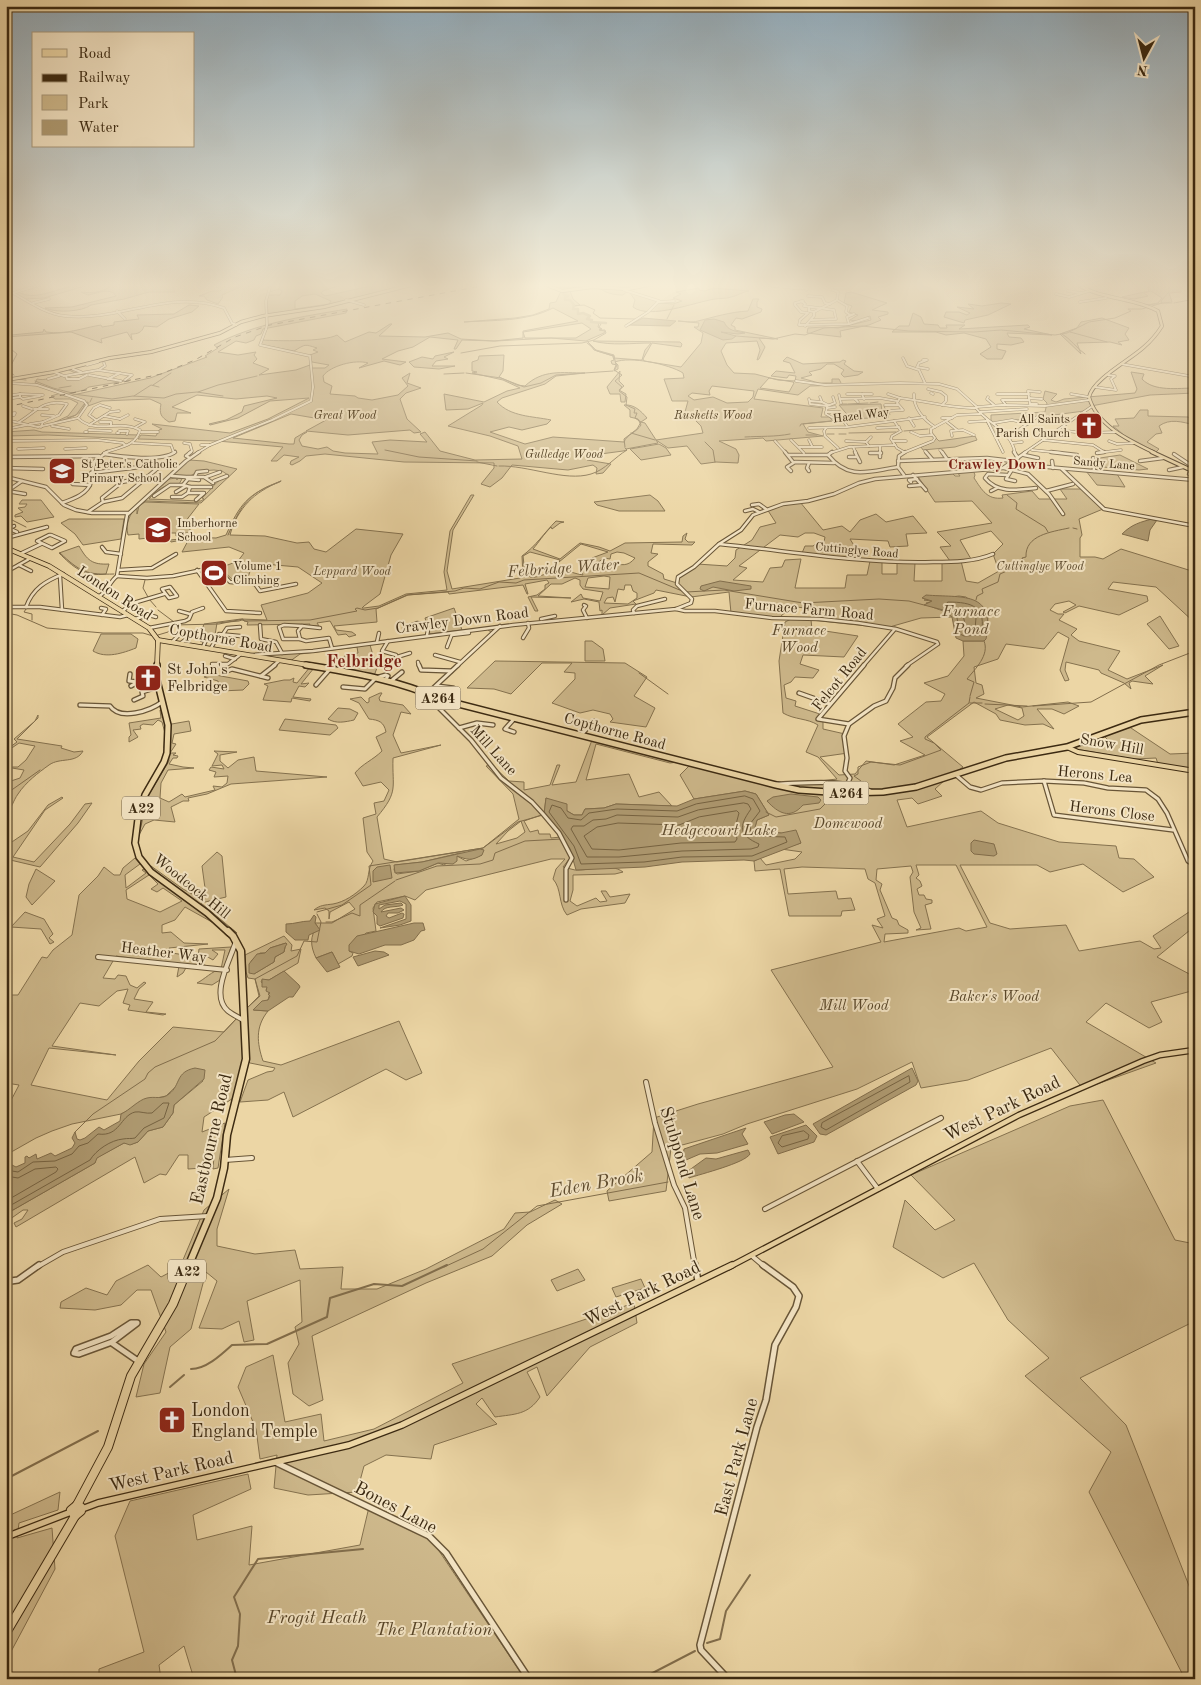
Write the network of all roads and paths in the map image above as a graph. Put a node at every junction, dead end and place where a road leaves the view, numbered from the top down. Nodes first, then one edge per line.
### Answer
1 (97, 362) edge
2 (98, 362) dead end
3 (310, 362) edge
4 (904, 362) edge
5 (922, 362) edge
6 (1125, 362) edge
7 (104, 363) dead end
8 (1122, 364) junction
9 (87, 365) junction
10 (81, 366) dead end
11 (917, 368) junction
12 (74, 369) dead end
13 (928, 369) dead end
14 (66, 370) dead end
15 (92, 370) junction
16 (100, 370) junction
17 (70, 371) dead end
18 (108, 371) junction
19 (55, 373) junction
20 (82, 373) junction
21 (120, 373) junction
22 (46, 374) dead end
23 (76, 374) junction
24 (1108, 375) junction
25 (60, 376) junction
26 (66, 376) junction
27 (99, 376) junction
28 (1195, 377) edge
29 (48, 379) dead end
30 (108, 379) junction
31 (7, 380) edge
32 (125, 380) dead end
33 (121, 381) dead end
34 (796, 381) dead end
35 (926, 383) junction
36 (1094, 387) junction
37 (928, 389) dead end
38 (935, 390) junction
39 (1040, 392) dead end
40 (847, 394) dead end
41 (862, 394) junction
42 (872, 394) dead end
43 (880, 394) dead end
44 (914, 394) dead end
45 (932, 394) dead end
46 (997, 394) dead end
47 (1029, 394) junction
48 (1071, 394) dead end
49 (840, 395) dead end
50 (20, 396) junction
51 (820, 396) dead end
52 (889, 396) junction
53 (833, 397) dead end
54 (6, 398) edge
55 (864, 398) junction
56 (880, 398) junction
57 (900, 398) junction
58 (988, 398) dead end
59 (840, 399) junction
60 (1029, 399) junction
61 (1042, 399) dead end
62 (914, 400) junction
63 (1089, 400) junction
64 (897, 401) junction
65 (822, 402) junction
66 (841, 403) dead end
67 (1037, 404) dead end
68 (886, 405) dead end
69 (898, 405) junction
70 (942, 405) junction
71 (994, 405) junction
72 (23, 406) dead end
73 (827, 406) junction
74 (1007, 406) junction
75 (1091, 406) junction
76 (108, 407) dead end
77 (836, 407) dead end
78 (976, 407) junction
79 (33, 409) junction
80 (48, 409) dead end
81 (1026, 409) dead end
82 (119, 411) dead end
83 (890, 411) dead end
84 (1084, 411) junction
85 (826, 412) junction
86 (840, 413) dead end
87 (980, 414) junction
88 (42, 415) dead end
89 (128, 415) dead end
90 (56, 416) junction
91 (104, 416) junction
92 (1037, 417) dead end
93 (78, 418) junction
94 (909, 418) junction
95 (925, 418) junction
96 (942, 418) dead end
97 (952, 418) junction
98 (136, 419) dead end
99 (6, 420) edge
100 (96, 420) junction
101 (893, 420) junction
102 (1093, 420) dead end
103 (987, 421) junction
104 (19, 422) junction
105 (43, 422) junction
106 (100, 422) dead end
107 (947, 422) junction
108 (968, 422) dead end
109 (994, 423) junction
110 (29, 424) junction
111 (1028, 424) junction
112 (51, 425) junction
113 (88, 425) junction
114 (123, 425) junction
115 (72, 426) dead end
116 (92, 426) junction
117 (111, 426) junction
118 (847, 426) junction
119 (914, 426) dead end
120 (41, 427) junction
121 (136, 427) junction
122 (899, 427) junction
123 (935, 427) junction
124 (6, 428) edge
125 (809, 428) dead end
126 (826, 428) junction
127 (877, 428) dead end
128 (1020, 428) dead end
129 (110, 430) dead end
130 (957, 430) junction
131 (1058, 430) junction
132 (158, 432) dead end
133 (911, 432) dead end
134 (1116, 432) junction
135 (127, 434) dead end
136 (140, 434) junction
137 (974, 434) dead end
138 (933, 435) junction
139 (1008, 435) junction
140 (1012, 435) dead end
141 (952, 436) dead end
142 (870, 437) dead end
143 (84, 440) junction
144 (792, 440) dead end
145 (809, 440) dead end
146 (1043, 440) junction
147 (6, 441) edge
148 (775, 441) dead end
149 (893, 441) junction
150 (906, 441) dead end
151 (1109, 441) dead end
152 (114, 442) junction
153 (133, 442) junction
154 (846, 442) dead end
155 (866, 442) junction
156 (1022, 442) dead end
157 (141, 443) junction
158 (184, 443) dead end
159 (1012, 443) junction
160 (1134, 443) junction
161 (201, 445) dead end
162 (210, 445) junction
163 (895, 445) junction
164 (125, 446) junction
165 (812, 446) junction
166 (822, 446) dead end
167 (869, 446) junction
168 (880, 446) junction
169 (799, 447) junction
170 (852, 447) junction
171 (29, 448) junction
172 (44, 448) dead end
173 (86, 448) dead end
174 (113, 448) junction
175 (138, 448) dead end
176 (838, 448) junction
177 (18, 449) dead end
178 (65, 449) dead end
179 (78, 449) junction
180 (940, 450) dead end
181 (1031, 450) junction
182 (1121, 450) dead end
183 (925, 451) dead end
184 (154, 452) dead end
185 (905, 452) junction
186 (1003, 452) dead end
187 (1104, 452) junction
188 (870, 453) dead end
189 (881, 453) junction
190 (1097, 453) dead end
191 (103, 454) junction
192 (804, 454) junction
193 (1174, 454) dead end
194 (788, 455) junction
195 (828, 455) junction
196 (1024, 455) junction
197 (1077, 455) dead end
198 (26, 456) junction
199 (100, 456) junction
200 (151, 456) junction
201 (6, 457) edge
202 (849, 457) dead end
203 (856, 457) junction
204 (880, 457) dead end
205 (190, 458) junction
206 (1019, 458) junction
207 (1038, 458) dead end
208 (1093, 458) dead end
209 (1163, 458) junction
210 (947, 459) junction
211 (985, 459) junction
212 (932, 460) junction
213 (898, 461) junction
214 (1052, 461) dead end
215 (1140, 461) dead end
216 (793, 462) junction
217 (860, 462) dead end
218 (1012, 462) junction
219 (1067, 462) dead end
220 (1184, 462) junction
221 (809, 463) junction
222 (835, 463) junction
223 (989, 463) dead end
224 (1176, 464) junction
225 (1189, 464) dead end
226 (898, 466) junction
227 (1182, 467) junction
228 (6, 468) edge
229 (1003, 468) junction
230 (1053, 468) junction
231 (1061, 468) junction
232 (43, 469) dead end
233 (1067, 469) junction
234 (1169, 470) dead end
235 (207, 471) dead end
236 (791, 471) dead end
237 (810, 471) dead end
238 (1011, 471) junction
239 (1094, 471) junction
240 (1194, 471) edge
241 (220, 472) dead end
242 (91, 473) junction
243 (913, 475) junction
244 (1007, 475) junction
245 (172, 476) junction
246 (194, 476) junction
247 (227, 476) dead end
248 (904, 476) junction
249 (1192, 476) dead end
250 (67, 477) dead end
251 (6, 478) edge
252 (145, 478) junction
253 (188, 478) junction
254 (207, 478) junction
255 (917, 479) junction
256 (1195, 480) edge
257 (22, 481) junction
258 (1014, 481) dead end
259 (911, 482) dead end
260 (212, 484) junction
261 (1072, 484) dead end
262 (90, 485) junction
263 (182, 485) junction
264 (922, 485) junction
265 (188, 486) junction
266 (912, 487) dead end
267 (998, 488) junction
268 (1036, 488) dead end
269 (926, 490) dead end
270 (1045, 490) junction
271 (991, 491) dead end
272 (7, 492) edge
273 (189, 492) junction
274 (25, 494) dead end
275 (154, 496) dead end
276 (196, 500) dead end
277 (62, 502) junction
278 (103, 502) junction
279 (752, 504) dead end
280 (766, 509) junction
281 (744, 511) dead end
282 (88, 512) junction
283 (758, 512) junction
284 (128, 513) junction
285 (1063, 514) dead end
286 (1195, 526) edge
287 (47, 528) dead end
288 (6, 530) edge
289 (17, 531) dead end
290 (6, 538) edge
291 (41, 544) junction
292 (719, 544) junction
293 (102, 547) dead end
294 (8, 549) edge
295 (22, 553) junction
296 (121, 554) junction
297 (176, 554) dead end
298 (993, 554) dead end
299 (32, 558) junction
300 (18, 565) junction
301 (119, 570) junction
302 (197, 570) junction
303 (29, 571) dead end
304 (6, 572) edge
305 (62, 575) junction
306 (117, 576) junction
307 (296, 584) dead end
308 (164, 594) junction
309 (99, 596) junction
310 (665, 599) dead end
311 (586, 606) dead end
312 (6, 607) edge
313 (26, 607) junction
314 (104, 607) dead end
315 (203, 608) dead end
316 (676, 609) junction
317 (62, 610) junction
318 (123, 611) junction
319 (180, 611) dead end
320 (260, 612) dead end
321 (634, 613) junction
322 (128, 614) junction
323 (190, 614) junction
324 (102, 615) junction
325 (555, 616) dead end
326 (156, 617) dead end
327 (547, 617) junction
328 (587, 618) junction
329 (135, 619) junction
330 (541, 619) dead end
331 (548, 622) junction
332 (528, 623) junction
333 (260, 625) dead end
334 (302, 626) junction
335 (320, 626) dead end
336 (501, 626) junction
337 (240, 627) dead end
338 (149, 628) junction
339 (404, 628) dead end
340 (896, 629) junction
341 (182, 632) dead end
342 (379, 633) dead end
343 (469, 633) dead end
344 (223, 634) junction
345 (426, 634) junction
346 (452, 634) junction
347 (240, 636) dead end
348 (256, 636) dead end
349 (189, 637) dead end
350 (261, 637) junction
351 (523, 638) dead end
352 (300, 639) junction
353 (158, 640) junction
354 (202, 640) dead end
355 (388, 640) junction
356 (173, 642) junction
357 (377, 642) junction
358 (181, 643) junction
359 (203, 647) junction
360 (447, 647) dead end
361 (210, 648) junction
362 (332, 648) junction
363 (282, 653) junction
364 (410, 653) dead end
365 (241, 654) junction
366 (435, 655) dead end
367 (225, 656) dead end
368 (252, 656) junction
369 (236, 659) junction
370 (279, 661) junction
371 (418, 662) dead end
372 (461, 662) junction
373 (212, 664) dead end
374 (330, 669) junction
375 (227, 671) dead end
376 (451, 671) junction
377 (402, 672) dead end
378 (130, 674) dead end
379 (261, 676) junction
380 (378, 676) junction
381 (268, 678) dead end
382 (157, 680) junction
383 (389, 680) junction
384 (138, 682) junction
385 (316, 684) dead end
386 (131, 686) dead end
387 (436, 686) junction
388 (159, 687) junction
389 (343, 687) dead end
390 (453, 688) dead end
391 (799, 693) dead end
392 (427, 694) junction
393 (433, 697) junction
394 (134, 700) dead end
395 (163, 702) junction
396 (830, 704) junction
397 (80, 705) dead end
398 (1195, 712) edge
399 (514, 718) junction
400 (594, 721) dead end
401 (493, 724) dead end
402 (849, 724) junction
403 (459, 728) junction
404 (514, 732) dead end
405 (580, 735) junction
406 (1067, 747) junction
407 (164, 762) joint
408 (1195, 772) edge
409 (955, 775) junction
410 (1044, 781) junction
411 (848, 783) junction
412 (776, 785) junction
413 (873, 793) junction
414 (1173, 830) junction
415 (1195, 865) edge
416 (566, 900) dead end
417 (238, 943) junction
418 (98, 957) dead end
419 (227, 970) junction
420 (245, 1021) junction
421 (1195, 1050) edge
422 (646, 1082) dead end
423 (941, 1118) dead end
424 (252, 1158) dead end
425 (225, 1160) junction
426 (857, 1162) junction
427 (878, 1189) junction
428 (766, 1209) dead end
429 (209, 1216) junction
430 (752, 1256) junction
431 (6, 1276) edge
432 (698, 1282) junction
433 (112, 1342) junction
434 (138, 1362) junction
435 (276, 1463) junction
436 (79, 1507) junction
437 (73, 1514) junction
438 (6, 1537) edge
439 (6, 1633) edge
440 (529, 1679) edge
441 (728, 1679) edge

1 - 19 main road
2 - 9 street
3 - 162 street, bridge
4 - 11 street
5 - 11 street
6 - 8 main road
7 - 16 street
8 - 24 main road
8 - 28 street
9 - 10 street
9 - 15 street
11 - 13 street
11 - 35 street
12 - 20 street
14 - 19 street
15 - 16 street
15 - 20 street
16 - 18 street
17 - 23 street
18 - 21 street
18 - 27 street
19 - 22 street
19 - 25 street
19 - 31 main road
20 - 23 street
21 - 30 street
21 - 32 street
23 - 26 street
24 - 36 main road
24 - 36 street
25 - 26 street
25 - 29 street
26 - 27 street
27 - 30 street
30 - 33 street
31 - 93 street
34 - 35 street
35 - 78 street
36 - 63 main road
37 - 38 street
38 - 45 street
38 - 70 street
39 - 47 street
40 - 41 street
41 - 42 street
41 - 55 street
43 - 56 street
44 - 62 street
46 - 47 street
47 - 60 street
48 - 63 street
49 - 59 street
50 - 50 street
50 - 54 street
51 - 65 street
52 - 56 street
52 - 57 street
52 - 64 street
53 - 73 street
55 - 56 street
55 - 59 street
57 - 62 street
57 - 64 street
58 - 71 street
59 - 66 street
60 - 61 street
60 - 67 street
60 - 74 street
62 - 70 street
62 - 95 street
63 - 74 street
63 - 75 main road
64 - 69 street
65 - 73 street
65 - 73 street
68 - 69 street
69 - 83 street
70 - 78 street
71 - 74 street
71 - 78 street
72 - 79 street
73 - 77 street
73 - 85 street
75 - 84 street
75 - 134 main road
76 - 100 street
78 - 87 street
79 - 80 street
79 - 90 street
79 - 104 street
81 - 87 street
82 - 91 street
84 - 102 street
84 - 131 street
85 - 86 street
85 - 118 street
87 - 97 street
87 - 103 street
88 - 90 street
89 - 91 street
90 - 105 street
91 - 100 street
92 - 111 street
93 - 112 street
93 - 113 street
94 - 95 street, Hazel Way
94 - 101 street, Hazel Way
94 - 119 street
95 - 123 street
96 - 97 street
97 - 107 street
98 - 121 street
99 - 104 street
100 - 113 street
101 - 118 street, Hazel Way
101 - 122 street
103 - 108 street
103 - 109 street
103 - 186 street
104 - 110 street
105 - 110 street
105 - 120 street
106 - 117 street
107 - 123 street
107 - 130 street
109 - 111 street
109 - 139 street
110 - 120 street
110 - 124 street
111 - 128 street
112 - 115 street
112 - 120 street
113 - 116 street
114 - 117 street
114 - 121 street
114 - 135 street
116 - 117 street
116 - 129 street
118 - 126 street, Hazel Way
121 - 136 street
122 - 127 street
122 - 149 street
123 - 138 street
125 - 126 street
126 - 176 street, Hazel Way
130 - 137 street
130 - 141 street
131 - 134 street
131 - 146 street
132 - 136 street
133 - 138 street
134 - 160 main road
136 - 153 street
138 - 185 street
139 - 140 street
139 - 159 street
142 - 155 street
143 - 147 street
143 - 152 street
143 - 179 street
144 - 169 street
145 - 165 street
146 - 181 street
146 - 187 street
148 - 194 street
149 - 150 street
149 - 163 street
151 - 160 street
152 - 164 street
152 - 174 street
153 - 157 street
153 - 164 street
154 - 155 street
155 - 167 street
156 - 159 street
157 - 175 street
157 - 200 street
158 - 205 street
159 - 206 street
160 - 209 main road
161 - 162 street
162 - 205 street
163 - 168 street
163 - 185 street
164 - 174 street
165 - 166 street
165 - 169 street
167 - 168 street
167 - 170 street
168 - 189 street
169 - 192 street
170 - 176 street
170 - 203 street
171 - 172 street
171 - 177 street
171 - 198 street
173 - 179 street
174 - 191 street
176 - 195 street
178 - 179 street
180 - 210 street
181 - 196 street
181 - 197 street
182 - 187 street
183 - 212 street
184 - 200 street
185 - 213 street
187 - 190 street
188 - 189 street
189 - 204 street
191 - 199 street
191 - 200 street
192 - 194 street
192 - 195 street
193 - 220 street
194 - 216 street
195 - 222 street
196 - 206 street
196 - 207 street
198 - 199 street
198 - 201 street
199 - 242 street
202 - 203 street
203 - 217 street
205 - 245 street
206 - 218 street
208 - 239 street
209 - 215 street
209 - 224 main road
210 - 211 street, Sandy Lane
210 - 212 street, Sandy Lane
211 - 218 street, Sandy Lane
211 - 223 street
212 - 213 street, Sandy Lane
213 - 226 street
214 - 230 street
216 - 221 street
216 - 236 street
218 - 229 street
218 - 230 street, Sandy Lane
219 - 233 street
220 - 224 street
220 - 225 street
221 - 222 street
221 - 237 street
222 - 226 street
224 - 227 main road
226 - 248 street
227 - 234 street
227 - 240 main road
228 - 232 street
229 - 238 street
229 - 243 street
230 - 231 street, Sandy Lane
231 - 233 street, Sandy Lane
231 - 286 street
233 - 239 street, Sandy Lane
235 - 246 street
238 - 244 street
238 - 270 street
239 - 256 street, Sandy Lane
240 - 249 street
241 - 254 street
242 - 252 street
242 - 262 street
243 - 248 street
243 - 255 street
244 - 258 street
244 - 267 street
245 - 253 street
245 - 284 street
246 - 253 street
246 - 254 street
247 - 260 street
248 - 280 street
250 - 262 street
251 - 257 street
252 - 278 street
252 - 278 street
253 - 254 street
253 - 263 street
254 - 260 street
255 - 259 street
255 - 264 street
257 - 272 street
257 - 277 street
260 - 265 street
261 - 270 street
262 - 277 street
263 - 265 street
263 - 275 street
264 - 266 street
264 - 269 street
265 - 273 street
265 - 273 street
267 - 268 street
267 - 271 street
270 - 285 street
272 - 274 street
273 - 276 street
277 - 282 street
278 - 282 street
279 - 280 street
280 - 283 street
281 - 283 street
282 - 284 street
283 - 292 street
284 - 296 street
287 - 290 street
288 - 289 street
291 - 291 street
291 - 295 street
292 - 298 street, Cuttinglye Road
292 - 316 street
293 - 296 street
294 - 295 highway, London Road
295 - 299 highway, London Road
296 - 301 street
297 - 301 street
299 - 300 street
299 - 305 highway, London Road
300 - 303 street
300 - 304 street
301 - 306 street
302 - 306 street
302 - 307 street
302 - 320 street
305 - 309 highway, London Road
305 - 313 street
305 - 317 street
306 - 309 street
308 - 308 street
308 - 318 street
309 - 318 highway, London Road
310 - 321 street
311 - 328 street
312 - 313 street
313 - 317 street
314 - 324 street
315 - 323 street
316 - 321 street, Crawley Down Road
316 - 340 street, Furnace Farm Road
317 - 324 street
318 - 322 highway, London Road
319 - 323 street
321 - 328 street, Crawley Down Road
322 - 324 street
322 - 329 highway, London Road
323 - 338 street
325 - 327 street
326 - 329 street
327 - 330 street
327 - 331 street
328 - 331 street, Crawley Down Road
329 - 338 highway, London Road
331 - 332 street, Crawley Down Road
332 - 336 street, Crawley Down Road
332 - 351 street
333 - 350 street
334 - 335 street
334 - 352 street
334 - 352 street
336 - 346 street, Crawley Down Road
336 - 372 street
337 - 344 street
338 - 353 highway, London Road
339 - 345 street
340 - 396 street, Felcot Road
340 - 402 street, Furnace Farm Road
341 - 356 street
342 - 357 street
343 - 346 street
344 - 347 street
344 - 361 street
345 - 346 street, Crawley Down Road
345 - 355 street, Crawley Down Road
346 - 360 street
348 - 350 street
349 - 358 street
350 - 363 street
352 - 362 street
353 - 356 highway, Copthorne Road / A264
353 - 382 highway, London Road / A22
354 - 359 street
355 - 357 street, Crawley Down Road
355 - 364 street
356 - 358 highway, Copthorne Road / A264
357 - 362 street, Crawley Down Road
358 - 359 highway, Copthorne Road / A264
359 - 361 highway, Copthorne Road / A264
361 - 365 highway, Copthorne Road / A264
362 - 363 street, Crawley Down Road
363 - 368 street, Crawley Down Road
365 - 368 highway, Copthorne Road / A264
365 - 369 street
366 - 372 street
367 - 369 street
368 - 370 highway, Copthorne Road / A264
369 - 373 street
370 - 374 highway, Copthorne Road / A264
370 - 379 street
371 - 376 street
372 - 376 street
374 - 380 highway, Copthorne Road / A264
374 - 385 street
375 - 379 street
376 - 387 street
377 - 383 street
378 - 384 street
379 - 381 street
380 - 383 highway, Copthorne Road / A264
380 - 389 street
382 - 384 street
382 - 388 highway, London Road / A22
383 - 392 highway, Copthorne Road / A264
384 - 386 street
387 - 390 street
387 - 392 street
388 - 394 street
388 - 395 highway, London Road / A22
391 - 396 street
392 - 393 highway, Copthorne Road / A264
393 - 399 highway, Copthorne Road / A264
393 - 403 street, Mill Lane
395 - 397 street
395 - 407 highway, London Road / A22
396 - 402 street, Felcot Road
398 - 406 highway, Snow Hill / A264
399 - 404 street
399 - 405 highway, Copthorne Road / A264
400 - 405 street
401 - 403 street
402 - 411 street
403 - 416 street, Mill Lane
405 - 412 highway, Copthorne Road / A264
406 - 408 main road, Snow Hill
406 - 409 highway, Copthorne Road / A264
407 - 417 highway, Woodcock Hill / A22
409 - 410 street, Herons Lea
409 - 413 highway, Copthorne Road / A264
410 - 414 street, Herons Lea
410 - 414 street, Herons Close
411 - 412 street
411 - 413 street
412 - 413 highway, Copthorne Road / A264
414 - 415 street, Herons Lea
417 - 419 street
417 - 420 highway, A22
418 - 419 street, Heather Way
419 - 420 street
420 - 425 highway, Eastbourne Road / A22
421 - 427 main road, West Park Road
422 - 432 street, Stubpond Lane
423 - 426 street
424 - 425 street
425 - 429 highway, Eastbourne Road / A22
426 - 427 street
426 - 428 street
427 - 430 main road, West Park Road
429 - 431 street
429 - 434 highway, Eastbourne Road / A22
430 - 432 main road, West Park Road
430 - 441 street, East Park Lane
432 - 435 main road, West Park Road
433 - 433 street
433 - 434 street
434 - 436 highway, Eastbourne Road / A22
435 - 436 main road, West Park Road
435 - 440 street, Bones Lane
436 - 437 highway, Eastbourne Road
437 - 438 main road
437 - 439 highway

